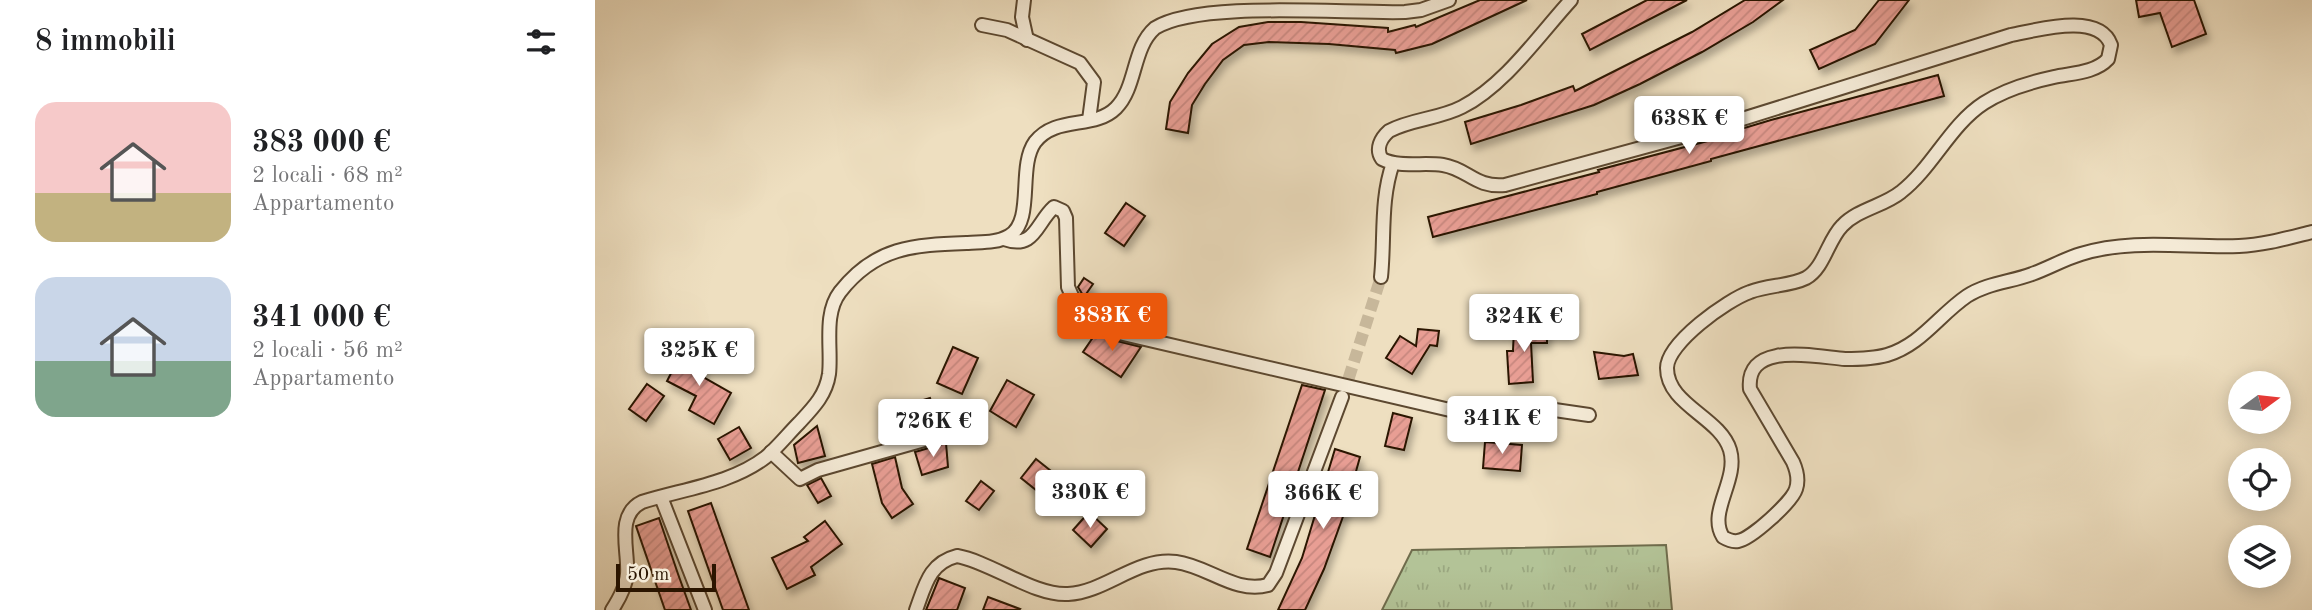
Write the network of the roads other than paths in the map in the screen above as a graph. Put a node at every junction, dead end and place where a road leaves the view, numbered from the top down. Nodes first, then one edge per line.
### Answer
1 (1024, 0) edge
2 (1449, 0) edge
3 (1571, 0) edge
4 (982, 25) dead end
5 (1027, 40) junction
6 (1089, 120) junction
7 (1393, 163) junction
8 (2312, 232) edge
9 (1004, 239) junction
10 (1381, 277) tunnel mouth
11 (1342, 397) tunnel mouth
12 (1589, 415) dead end
13 (974, 426) dead end
14 (771, 452) junction
15 (661, 497) junction
16 (612, 610) edge
17 (705, 610) edge
18 (916, 610) edge

1 - 5 street
2 - 6 street
3 - 7 street
4 - 5 street
5 - 6 street
6 - 9 street
7 - 8 street
7 - 10 street
9 - 12 street
9 - 14 street
11 - 18 street
13 - 14 street
14 - 15 street
15 - 16 street
15 - 17 street

